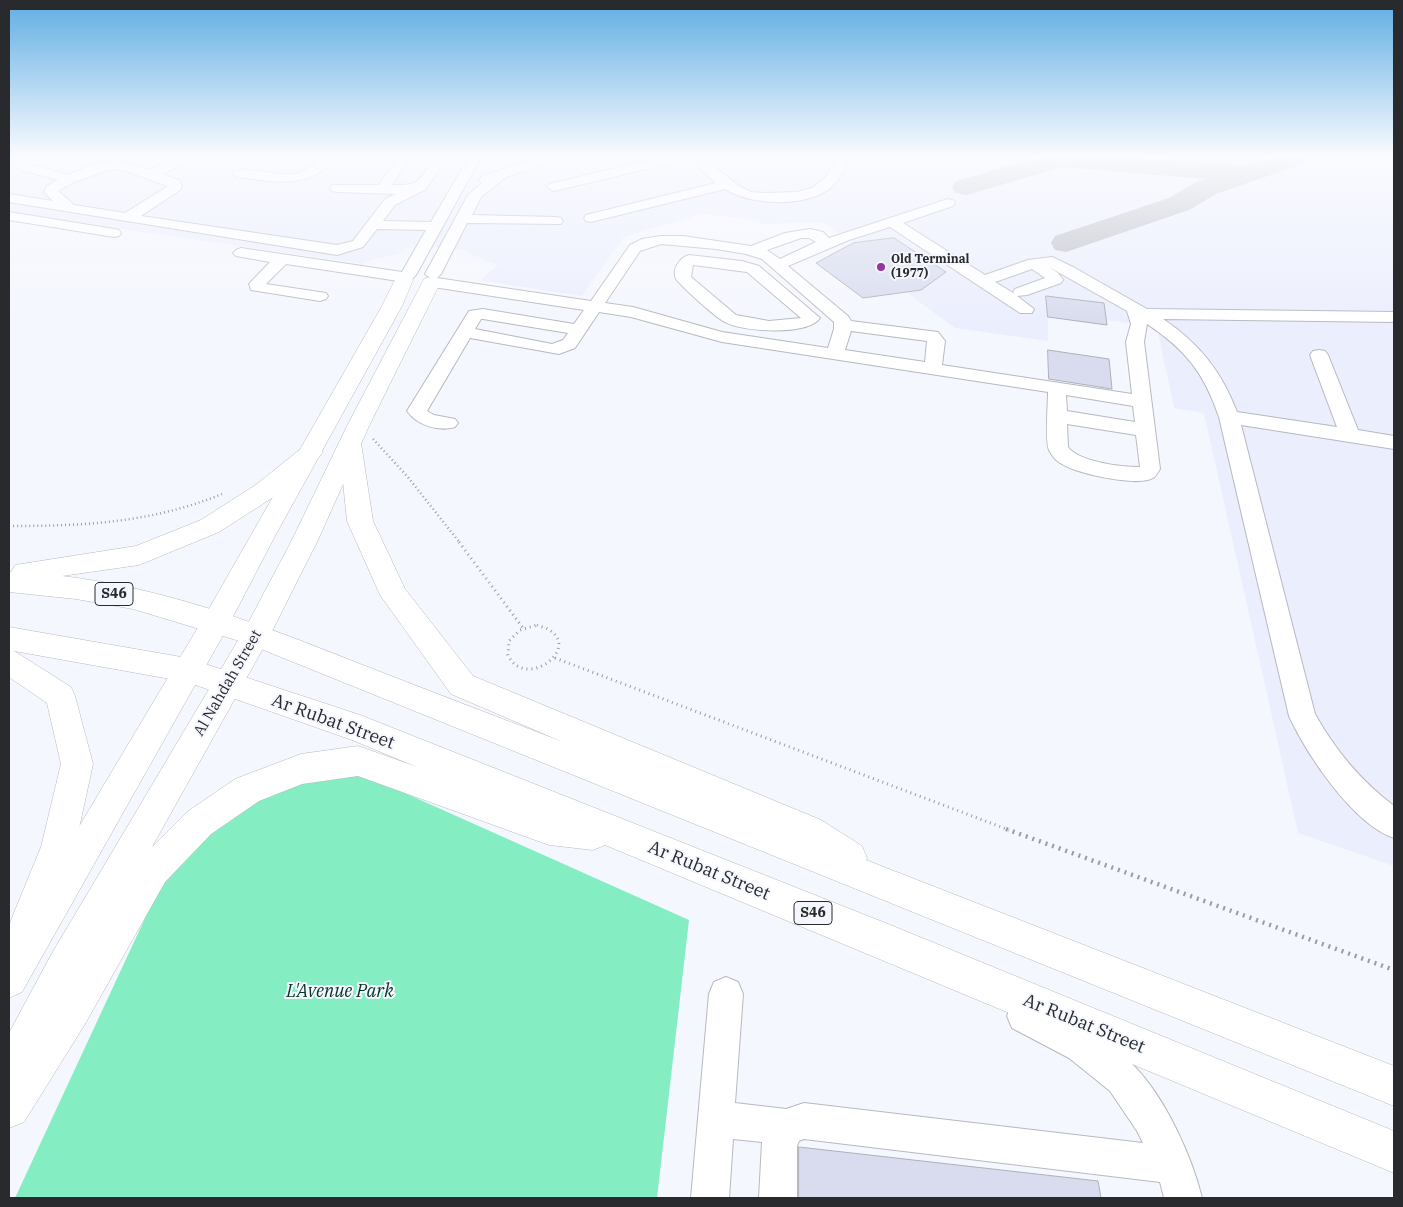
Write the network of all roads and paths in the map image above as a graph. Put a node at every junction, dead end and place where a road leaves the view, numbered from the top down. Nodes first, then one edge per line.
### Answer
1 (97, 213) edge
2 (134, 213) edge
3 (381, 213) edge
4 (444, 213) edge
5 (466, 213) edge
6 (610, 213) edge
7 (919, 213) edge
8 (9, 216) edge
9 (127, 218) junction
10 (591, 218) dead end
11 (462, 221) junction
12 (556, 221) dead end
13 (892, 222) junction
14 (372, 225) junction
15 (436, 225) junction
16 (126, 234) dead end
17 (778, 241) junction
18 (701, 244) junction
19 (727, 247) junction
20 (223, 250) dead end
21 (754, 250) junction
22 (813, 250) junction
23 (282, 259) junction
24 (694, 260) junction
25 (718, 263) junction
26 (1033, 263) junction
27 (778, 265) junction
28 (406, 277) junction
29 (432, 280) junction
30 (983, 281) junction
31 (1021, 292) dead end
32 (320, 296) dead end
33 (595, 306) junction
34 (1026, 309) dead end
35 (1139, 311) junction
36 (1394, 317) edge
37 (758, 325) junction
38 (844, 325) junction
39 (751, 342) junction
40 (835, 355) junction
41 (1319, 355) dead end
42 (933, 362) junction
43 (1057, 388) junction
44 (1142, 401) junction
45 (1058, 416) junction
46 (1229, 417) junction
47 (448, 423) dead end
48 (1146, 430) junction
49 (354, 434) junction
50 (1350, 435) junction
51 (1394, 442) edge
52 (311, 452) junction
53 (224, 493) dead end
54 (9, 526) edge
55 (9, 572) edge
56 (9, 582) edge
57 (216, 622) junction
58 (524, 628) junction
59 (256, 635) junction
60 (9, 639) edge
61 (555, 658) junction
62 (9, 662) edge
63 (187, 670) junction
64 (227, 684) junction
65 (1394, 824) edge
66 (622, 836) junction
67 (907, 894) junction
68 (888, 943) junction
69 (9, 970) edge
70 (1394, 970) edge
71 (9, 979) edge
72 (726, 994) dead end
73 (9, 1074) edge
74 (1394, 1086) edge
75 (9, 1107) edge
76 (716, 1119) junction
77 (786, 1127) junction
78 (1394, 1152) edge
79 (1178, 1182) edge
80 (710, 1198) edge
81 (778, 1198) edge

1 - 9 street
2 - 9 street
3 - 14 street
4 - 15 street
5 - 11 street, Al Nahdah Street
6 - 10 street
7 - 13 street
8 - 16 street
9 - 14 street
11 - 12 street
11 - 15 street
11 - 29 street, Al Nahdah Street
13 - 22 street
13 - 30 street
14 - 15 street
15 - 28 street
17 - 21 street
17 - 22 street
17 - 22 street
18 - 19 street
18 - 24 street
18 - 33 street
19 - 21 street
19 - 25 street
20 - 23 street
21 - 27 street
22 - 27 street
23 - 28 street
23 - 32 street
24 - 25 street
24 - 37 street
25 - 37 street
26 - 30 street
26 - 31 street
26 - 35 street
27 - 38 street
28 - 29 main road
28 - 52 main road
29 - 33 street
29 - 49 main road, Al Nahdah Street
30 - 34 street
33 - 39 street
33 - 47 street
35 - 36 street
35 - 44 street
35 - 46 street
37 - 39 street
38 - 40 street
38 - 42 street
39 - 40 street
40 - 42 street
41 - 50 street
42 - 43 street
43 - 44 street
43 - 45 street
44 - 48 street
45 - 48 street
45 - 48 street
46 - 50 street
46 - 65 street
49 - 58 path
49 - 59 main road, Al Nahdah Street
49 - 67 main road
50 - 51 street
52 - 55 main road
52 - 57 main road
53 - 54 path
56 - 57 main road, S46
57 - 59 main road, S46
57 - 63 main road
58 - 61 path
58 - 61 path
59 - 64 main road, Al Nahdah Street
59 - 67 main road, S46
60 - 63 main road, Ar Rubat Street / S46
61 - 70 path
62 - 69 main road
63 - 64 main road, Ar Rubat Street / S46
63 - 71 main road
64 - 66 main road, Ar Rubat Street / S46
64 - 73 main road, Al Nahdah Street
66 - 68 main road, Ar Rubat Street / S46
66 - 75 main road
67 - 74 main road, S46
68 - 78 main road, Ar Rubat Street / S46
68 - 79 street
72 - 76 street
76 - 77 street
76 - 80 street
77 - 79 street
77 - 81 street

